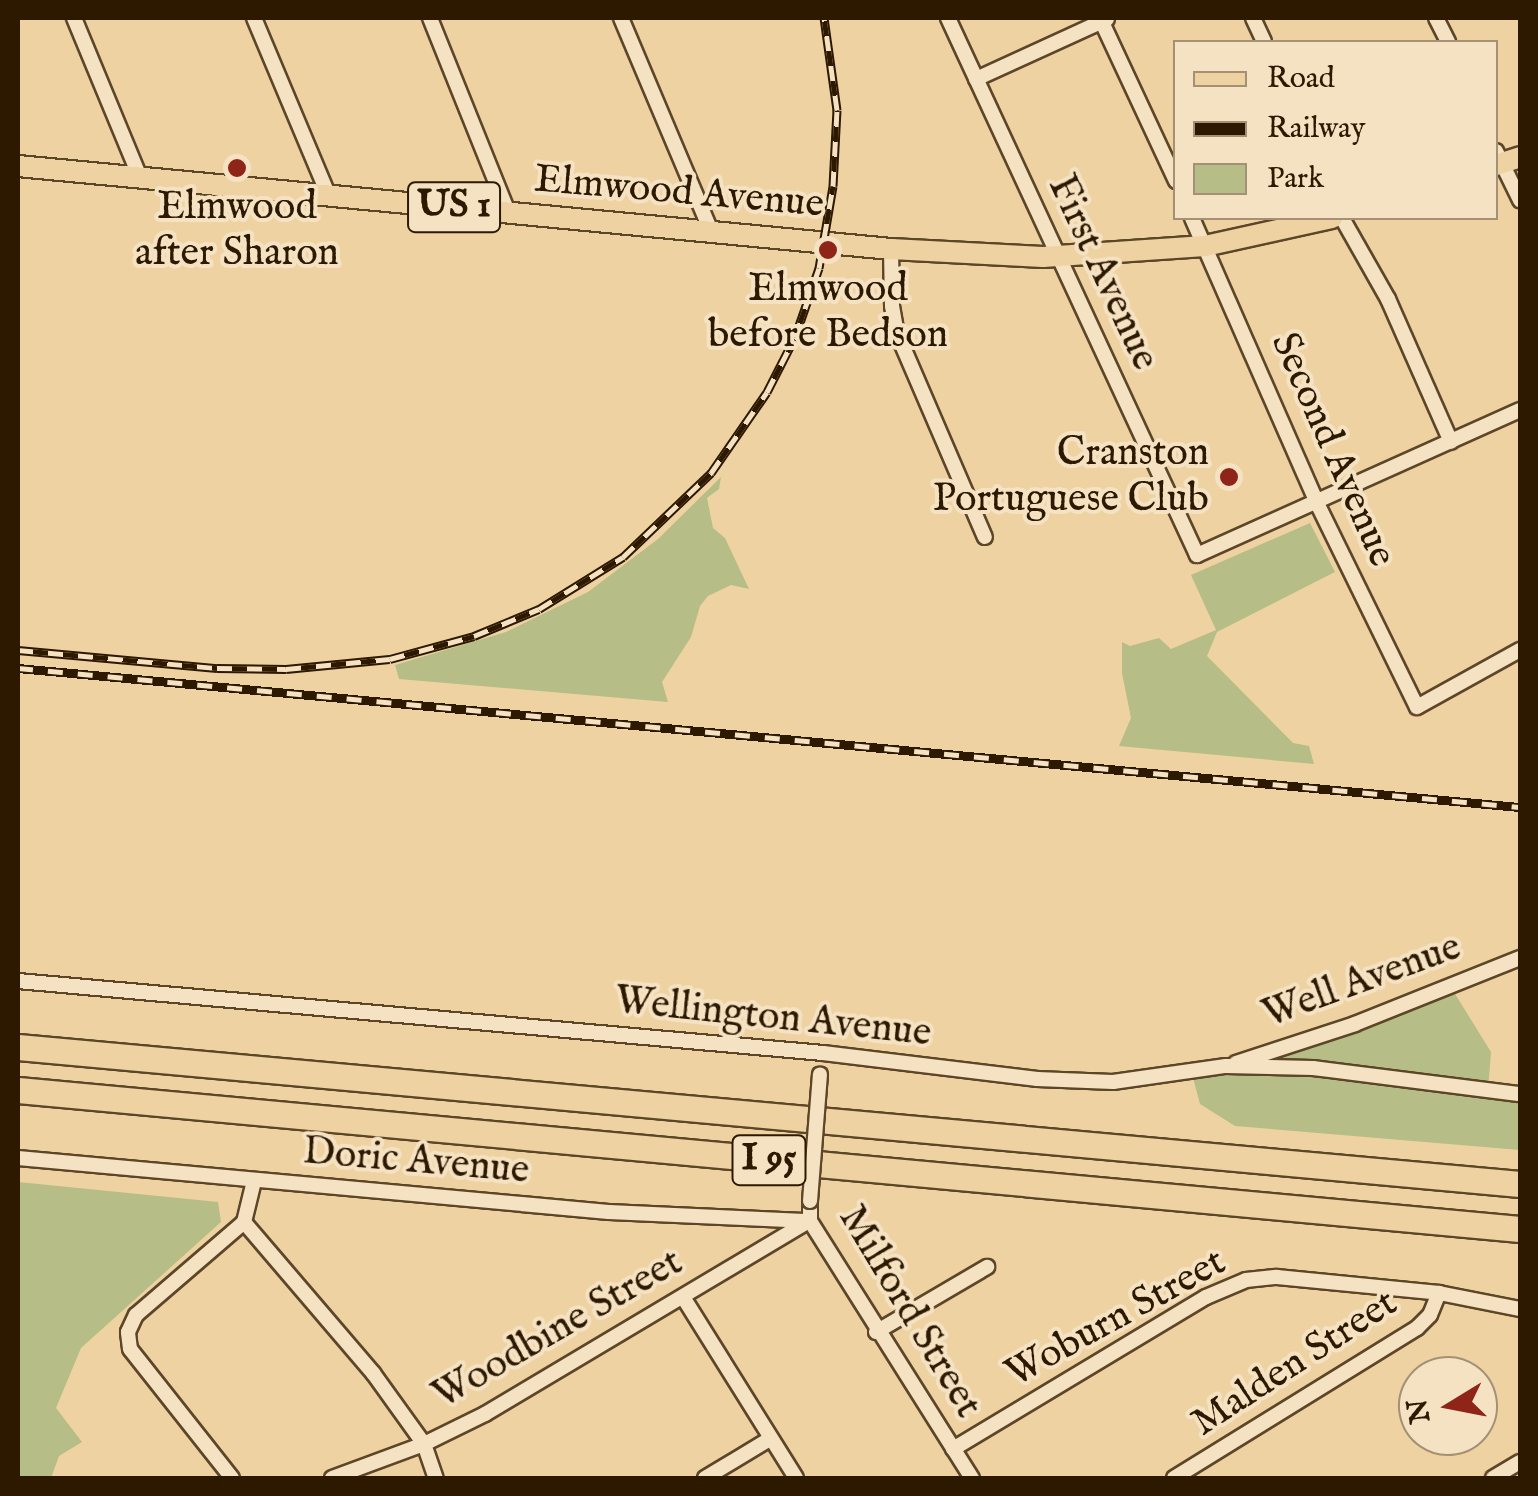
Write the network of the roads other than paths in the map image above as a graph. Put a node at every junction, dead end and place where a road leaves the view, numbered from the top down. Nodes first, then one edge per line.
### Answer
1 (74, 18) edge
2 (254, 18) edge
3 (430, 18) edge
4 (621, 18) edge
5 (948, 18) edge
6 (1104, 19) edge
7 (976, 79) junction
8 (1503, 159) edge
9 (18, 166) edge
10 (1173, 174) edge
11 (140, 177) junction
12 (329, 196) junction
13 (1520, 200) edge
14 (508, 212) junction
15 (1193, 220) edge
16 (1323, 220) edge
17 (1343, 220) edge
18 (710, 229) junction
19 (1205, 246) junction
20 (891, 249) junction
21 (1057, 256) junction
22 (1520, 410) edge
23 (1451, 442) junction
24 (1317, 503) junction
25 (985, 536) dead end
26 (1520, 650) edge
27 (1520, 958) edge
28 (18, 981) edge
29 (18, 1046) edge
30 (823, 1053) junction
31 (1226, 1066) junction
32 (18, 1090) edge
33 (1520, 1094) edge
34 (18, 1158) edge
35 (254, 1181) junction
36 (1520, 1184) edge
37 (810, 1221) junction
38 (244, 1222) junction
39 (1520, 1230) edge
40 (988, 1267) dead end
41 (1438, 1293) junction
42 (683, 1297) junction
43 (1520, 1309) edge
44 (876, 1332) junction
45 (770, 1439) junction
46 (424, 1444) junction
47 (953, 1449) junction
48 (1520, 1462) edge
49 (232, 1478) edge
50 (332, 1478) edge
51 (436, 1478) edge
52 (705, 1478) edge
53 (796, 1478) edge
54 (972, 1478) edge
55 (1174, 1478) edge
56 (1493, 1478) edge

1 - 11 street
2 - 12 street
3 - 14 street
4 - 18 street
5 - 7 street, First Avenue
6 - 7 street
6 - 10 street
7 - 21 street, First Avenue
8 - 13 street
9 - 11 main road, Elmwood Avenue / US 1
11 - 12 main road, Elmwood Avenue / US 1
12 - 14 main road, Elmwood Avenue / US 1
14 - 18 main road, Elmwood Avenue / US 1
15 - 19 street, Second Avenue
16 - 19 main road, Elmwood Avenue / US 1
17 - 23 street
18 - 20 main road, Elmwood Avenue / US 1
19 - 21 main road, Elmwood Avenue / US 1
19 - 24 street, Second Avenue
20 - 21 main road, Elmwood Avenue / US 1
20 - 25 street
21 - 24 street, First Avenue
22 - 23 street
23 - 24 street
24 - 26 street, Second Avenue
27 - 31 street, Well Avenue
28 - 30 street, Wellington Avenue
29 - 36 highway, I 95
30 - 31 street, Wellington Avenue
30 - 37 street, Milford Street, bridge
31 - 33 street, Wellington Avenue
32 - 39 highway, I 95
34 - 35 street, Doric Avenue
35 - 37 street, Doric Avenue
35 - 38 street
37 - 42 street, Woodbine Street
37 - 44 street, Milford Street
38 - 46 street
38 - 49 street
40 - 44 street
41 - 43 street, Woburn Street
41 - 47 street, Woburn Street
41 - 55 street, Malden Street
42 - 45 street
42 - 46 street, Woodbine Street
44 - 47 street, Milford Street
45 - 52 street
45 - 53 street
46 - 50 street, Woodbine Street
46 - 51 street
47 - 54 street, Milford Street
48 - 56 street

